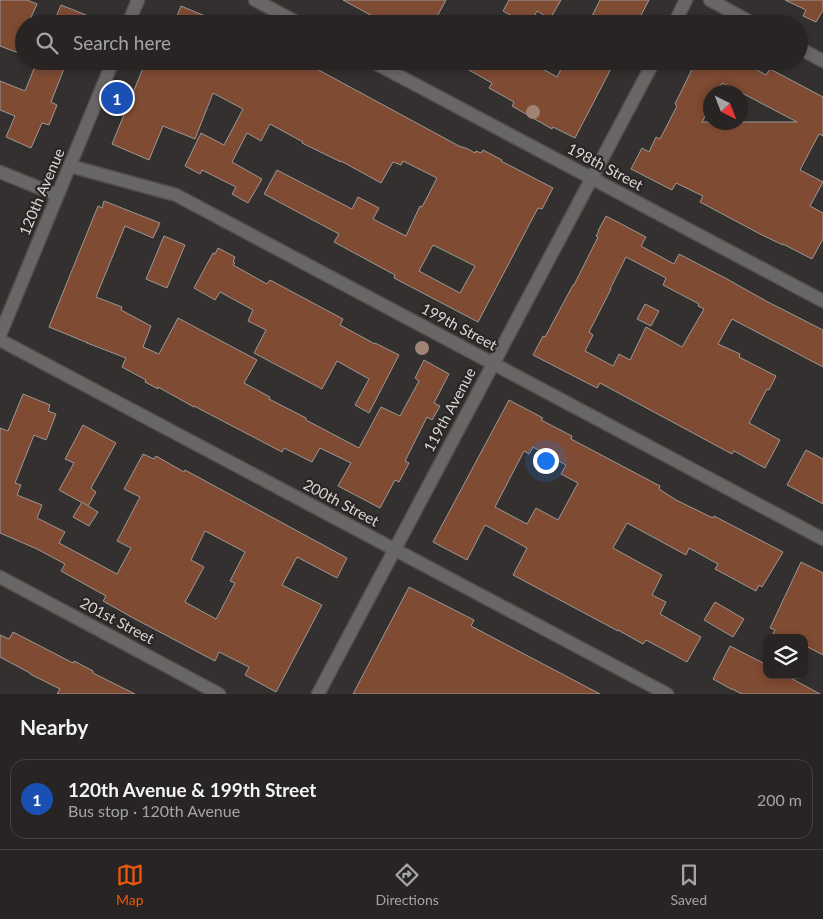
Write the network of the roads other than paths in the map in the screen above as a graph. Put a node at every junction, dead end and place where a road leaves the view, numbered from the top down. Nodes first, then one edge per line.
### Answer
1 (136, 0) edge
2 (256, 0) edge
3 (686, 0) edge
4 (710, 0) edge
5 (131, 15) edge
6 (284, 15) edge
7 (678, 15) edge
8 (738, 15) edge
9 (808, 53) edge
10 (823, 61) edge
11 (109, 70) edge
12 (388, 70) edge
13 (649, 70) edge
14 (70, 166) junction
15 (0, 172) edge
16 (592, 178) junction
17 (57, 195) junction
18 (823, 301) edge
19 (0, 335) edge
20 (0, 340) edge
21 (493, 364) junction
22 (823, 539) edge
23 (394, 549) junction
24 (0, 577) edge
25 (219, 694) edge
26 (318, 694) edge
27 (667, 694) edge

1 - 5 street
2 - 6 street
3 - 7 street
4 - 8 street
9 - 10 street
11 - 14 street, 120th Avenue
12 - 16 street, 198th Street
13 - 16 street, 119th Avenue
14 - 17 street, 120th Avenue
14 - 21 street, 199th Street
15 - 17 street
16 - 18 street, 198th Street
16 - 21 street, 119th Avenue
17 - 19 street, 120th Avenue
20 - 23 street, 200th Street
21 - 22 street, 199th Street
21 - 23 street, 119th Avenue
23 - 26 street, 119th Avenue
23 - 27 street, 200th Street
24 - 25 street, 201st Street

